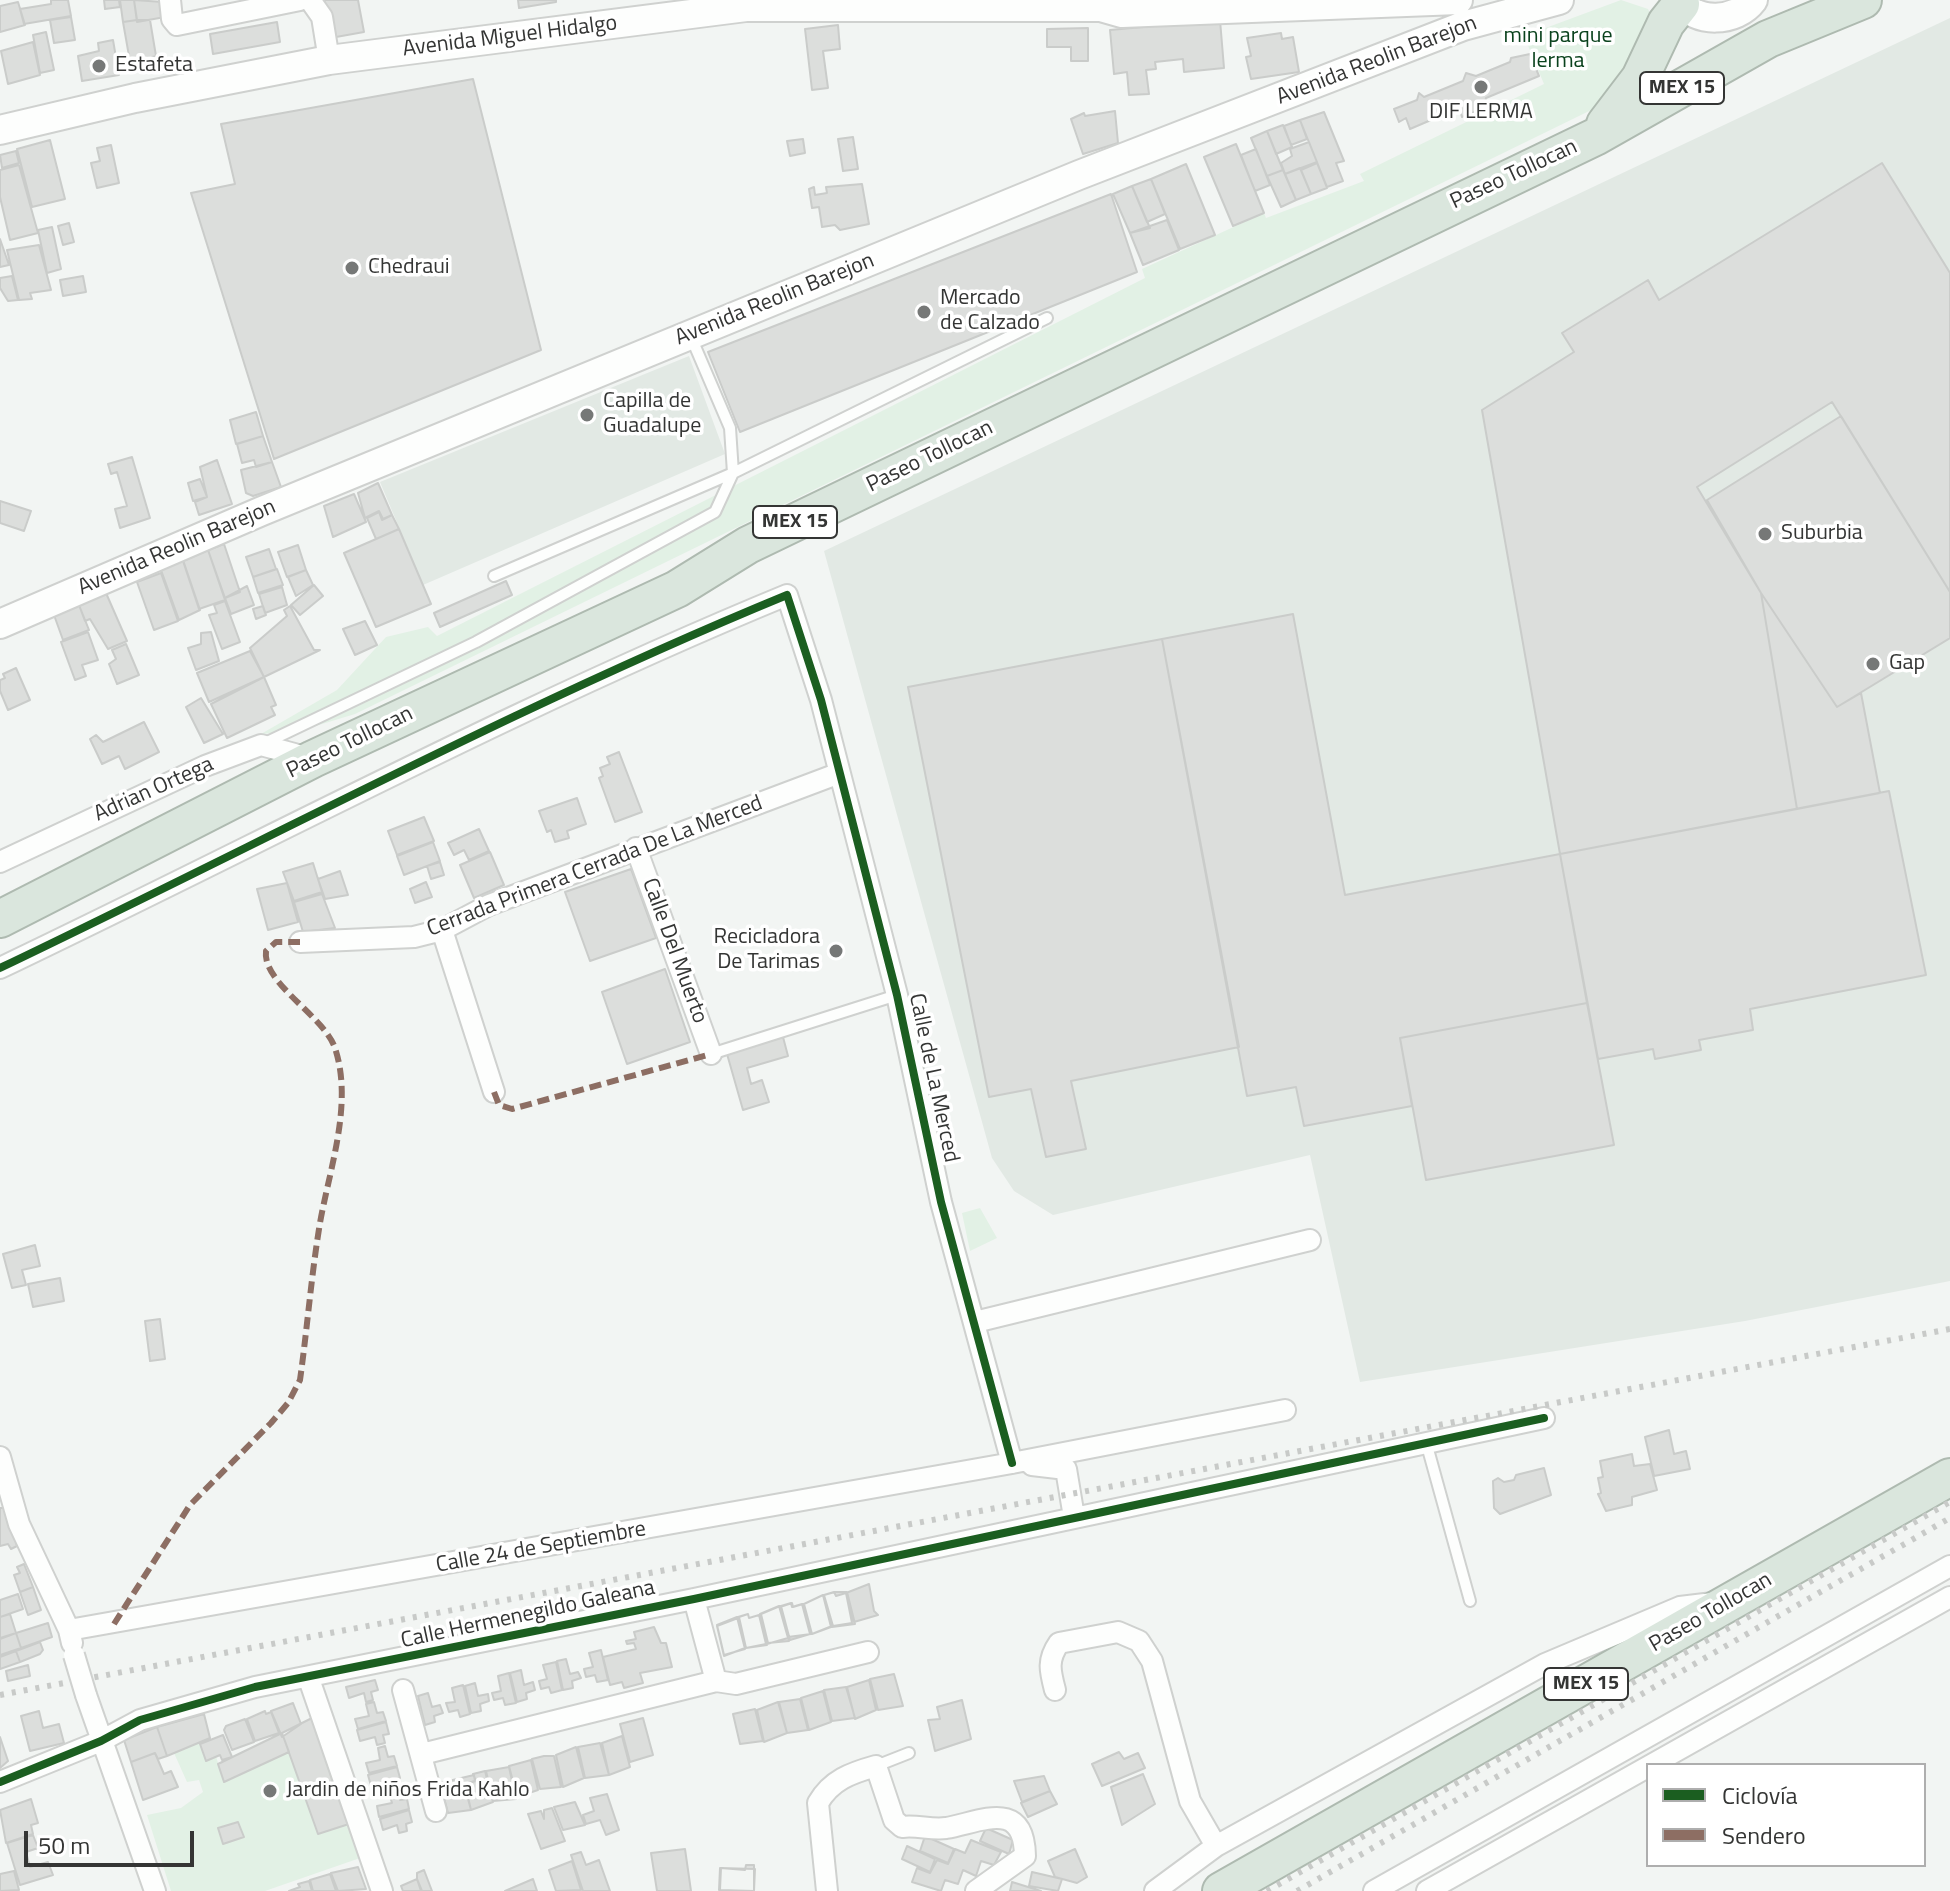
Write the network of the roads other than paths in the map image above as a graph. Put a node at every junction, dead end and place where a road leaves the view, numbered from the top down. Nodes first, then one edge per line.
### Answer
1 (170, 0) edge
2 (300, 0) edge
3 (310, 0) edge
4 (1559, 0) edge
5 (1823, 0) edge
6 (1863, 0) edge
7 (1680, 2) edge
8 (1111, 5) edge
9 (1747, 6) edge
10 (1460, 9) edge
11 (1768, 39) junction
12 (329, 60) junction
13 (1, 124) edge
14 (1595, 137) junction
15 (1047, 318) dead end
16 (690, 335) junction
17 (733, 473) junction
18 (494, 576) dead end
19 (0, 624) edge
20 (261, 745) junction
21 (313, 759) junction
22 (837, 774) junction
23 (636, 848) junction
24 (0, 862) edge
25 (0, 919) edge
26 (442, 930) junction
27 (300, 942) dead end
28 (0, 968) edge
29 (897, 995) junction
30 (711, 1054) joint
31 (494, 1092) dead end
32 (1310, 1240) dead end
33 (975, 1322) junction
34 (1285, 1410) dead end
35 (1544, 1418) dead end
36 (1426, 1442) junction
37 (0, 1457) edge
38 (1012, 1463) junction
39 (1950, 1477) edge
40 (1074, 1517) junction
41 (1950, 1566) edge
42 (1950, 1597) edge
43 (694, 1599) junction
44 (1470, 1601) dead end
45 (1728, 1603) junction
46 (69, 1630) junction
47 (868, 1652) dead end
48 (309, 1679) junction
49 (716, 1681) junction
50 (403, 1690) dead end
51 (1055, 1690) dead end
52 (101, 1741) junction
53 (909, 1753) dead end
54 (422, 1754) junction
55 (1655, 1763) edge
56 (876, 1766) junction
57 (1646, 1768) edge
58 (0, 1782) edge
59 (436, 1811) dead end
60 (1216, 1846) junction
61 (155, 1891) edge
62 (382, 1891) edge
63 (827, 1891) edge
64 (976, 1891) edge
65 (1155, 1891) edge
66 (1221, 1891) edge
67 (1374, 1891) edge
68 (1427, 1891) edge

1 - 2 street
3 - 12 street
4 - 10 main road, Avenida Reolin Barejon
5 - 11 street
6 - 11 highway, Paseo Tollocan / MEX 15
7 - 9 main road
7 - 14 highway
8 - 10 main road, Avenida Miguel Hidalgo
8 - 12 main road, Avenida Miguel Hidalgo
10 - 16 main road, Avenida Reolin Barejon
11 - 14 highway, Paseo Tollocan / MEX 15
12 - 13 main road, Avenida Miguel Hidalgo
14 - 21 highway, Paseo Tollocan / MEX 15
15 - 17 lane
16 - 17 lane
16 - 19 main road, Avenida Reolin Barejon
17 - 18 lane
17 - 20 lane
20 - 21 street
20 - 24 street, Adrian Ortega
21 - 25 highway, Paseo Tollocan / MEX 15
22 - 23 street, Cerrada Primera Cerrada De La Merced
22 - 28 street, Calle de La Merced
22 - 29 street, Calle de La Merced
23 - 26 street, Cerrada Primera Cerrada De La Merced
23 - 30 street, Calle Del Muerto
26 - 27 street, Cerrada Primera Cerrada De La Merced
26 - 31 street
29 - 30 lane
29 - 33 street, Calle de La Merced
32 - 33 street
33 - 38 street, Calle de La Merced
34 - 38 street, Calle 24 de Septiembre
35 - 36 street, Calle Hermenegildo Galeana
36 - 40 street, Calle Hermenegildo Galeana
36 - 44 lane
37 - 46 street
38 - 40 street
38 - 46 street, Calle 24 de Septiembre
39 - 45 highway, Paseo Tollocan / MEX 15
40 - 43 street, Calle Hermenegildo Galeana
41 - 67 street
42 - 55 street
43 - 48 street, Calle Hermenegildo Galeana
43 - 49 street
45 - 60 street
45 - 66 highway, Paseo Tollocan / MEX 15
46 - 52 street, bridge
47 - 49 street
48 - 52 street, Calle Hermenegildo Galeana
48 - 62 street
49 - 54 street
50 - 54 street
51 - 60 street
52 - 58 street, Calle Hermenegildo Galeana
52 - 61 street
53 - 56 lane
54 - 59 street
56 - 63 street
56 - 64 street
57 - 68 street
60 - 65 street

